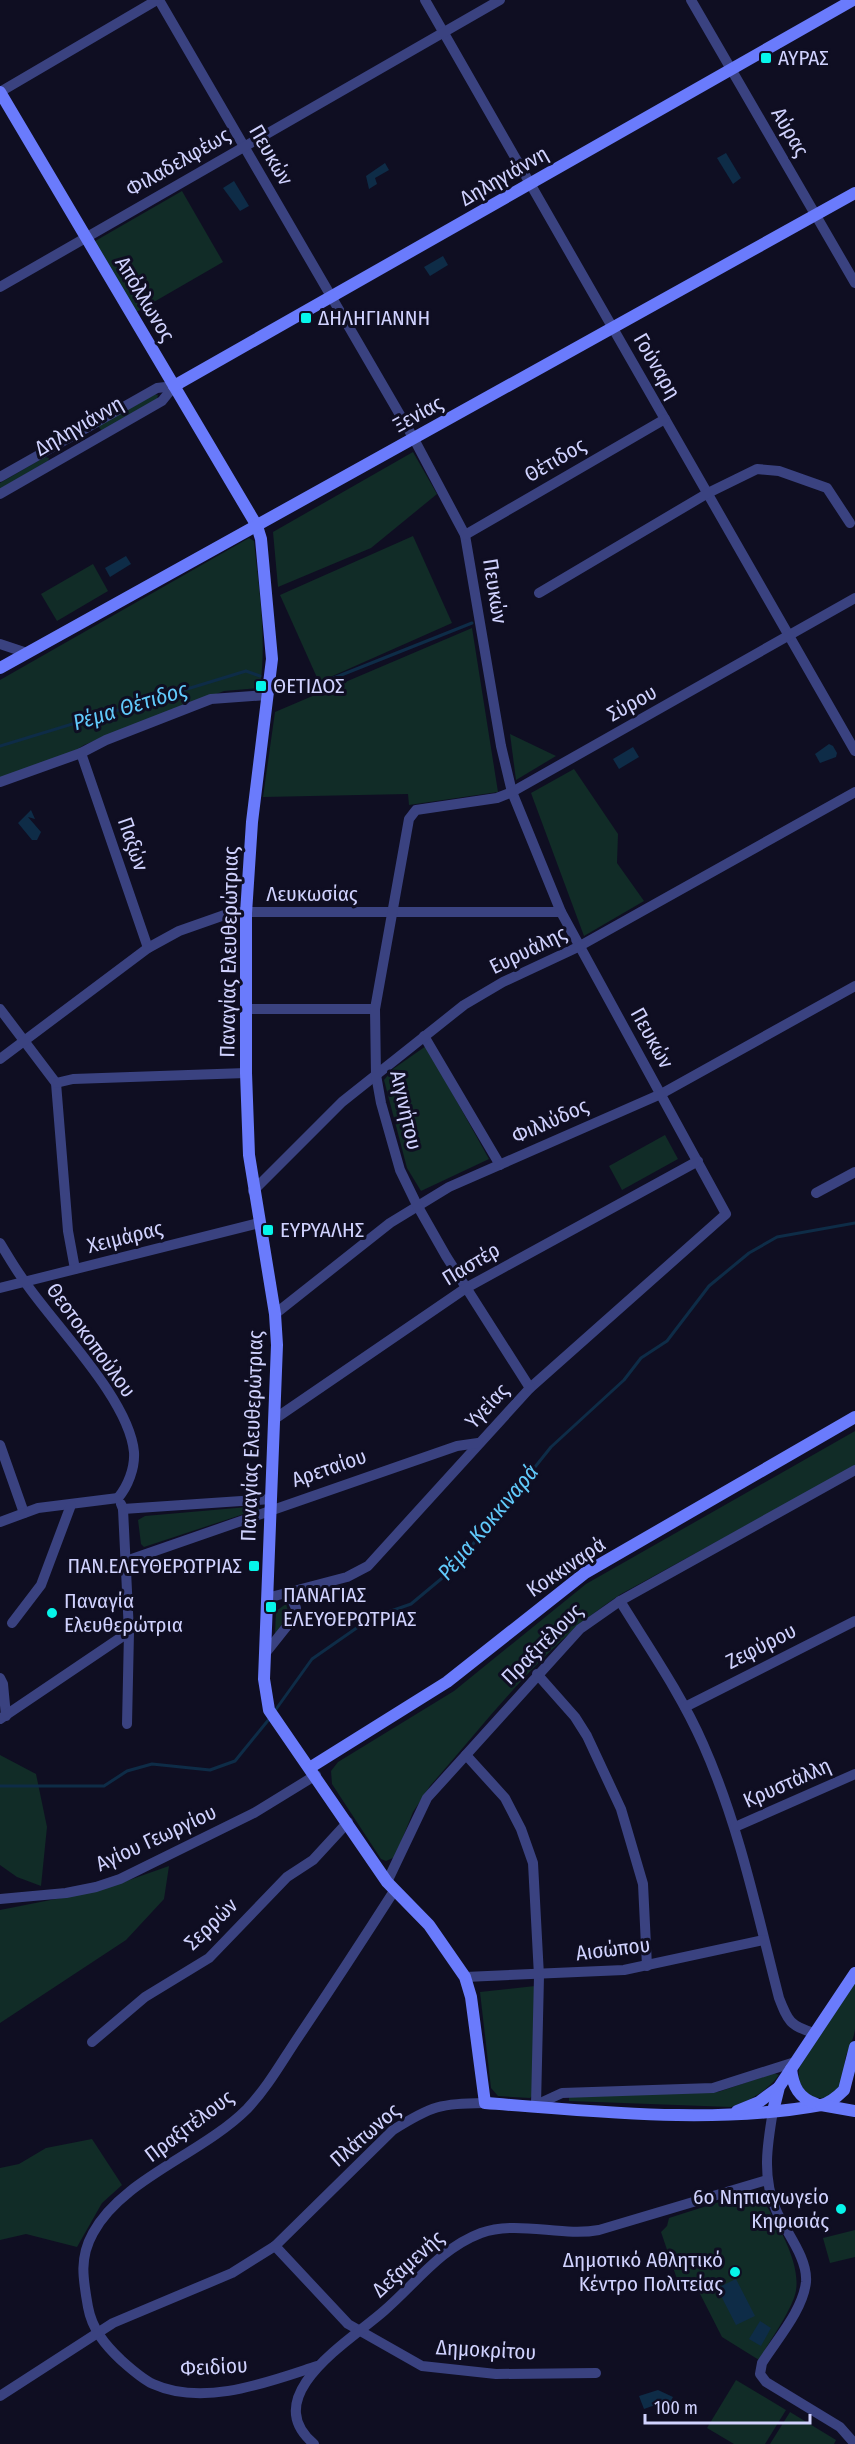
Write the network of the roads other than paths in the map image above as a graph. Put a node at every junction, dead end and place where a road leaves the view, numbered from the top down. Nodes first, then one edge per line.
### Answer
1 (158, 0) edge
2 (425, 0) edge
3 (500, 0) edge
4 (691, 0) edge
5 (853, 0) edge
6 (444, 32) junction
7 (731, 69) junction
8 (0, 92) edge
9 (244, 147) junction
10 (530, 184) junction
11 (855, 193) edge
12 (816, 215) junction
13 (86, 237) junction
14 (855, 283) edge
15 (0, 287) edge
16 (332, 297) junction
17 (613, 328) junction
18 (174, 386) junction
19 (665, 419) junction
20 (71, 437) junction
21 (414, 439) junction
22 (78, 449) junction
23 (0, 477) edge
24 (708, 493) junction
25 (0, 494) edge
26 (850, 523) dead end
27 (257, 526) junction
28 (465, 535) junction
29 (539, 592) dead end
30 (855, 598) edge
31 (789, 636) junction
32 (0, 644) edge
33 (27, 653) junction
34 (0, 668) edge
35 (267, 695) junction
36 (855, 751) edge
37 (81, 753) junction
38 (0, 783) edge
39 (512, 792) junction
40 (855, 792) edge
41 (416, 810) joint
42 (561, 912) junction
43 (246, 913) junction
44 (392, 913) junction
45 (579, 947) junction
46 (148, 948) junction
47 (855, 986) edge
48 (246, 1008) junction
49 (0, 1009) edge
50 (375, 1009) junction
51 (424, 1036) junction
52 (24, 1041) junction
53 (0, 1059) edge
54 (246, 1073) junction
55 (376, 1075) junction
56 (56, 1083) junction
57 (661, 1094) junction
58 (698, 1161) junction
59 (500, 1165) junction
60 (855, 1172) edge
61 (253, 1191) junction
62 (816, 1193) dead end
63 (417, 1205) junction
64 (726, 1214) joint
65 (259, 1223) junction
66 (0, 1243) edge
67 (75, 1269) junction
68 (25, 1283) junction
69 (0, 1288) edge
70 (466, 1288) junction
71 (274, 1314) junction
72 (530, 1388) junction
73 (855, 1417) edge
74 (276, 1418) junction
75 (478, 1443) junction
76 (0, 1445) edge
77 (855, 1470) edge
78 (118, 1498) junction
79 (270, 1504) junction
80 (72, 1505) junction
81 (123, 1509) junction
82 (24, 1513) junction
83 (0, 1522) edge
84 (126, 1561) junction
85 (288, 1592) junction
86 (267, 1598) junction
87 (620, 1601) junction
88 (855, 1621) edge
89 (12, 1623) dead end
90 (129, 1632) junction
91 (264, 1655) junction
92 (537, 1674) junction
93 (0, 1678) edge
94 (685, 1707) junction
95 (3, 1718) edge
96 (127, 1724) dead end
97 (466, 1755) junction
98 (314, 1771) junction
99 (855, 1774) edge
100 (348, 1822) junction
101 (735, 1827) junction
102 (391, 1887) junction
103 (0, 1899) edge
104 (764, 1940) junction
105 (647, 1966) junction
106 (853, 1974) edge
107 (539, 1976) junction
108 (465, 1977) junction
109 (814, 2033) junction
110 (92, 2042) dead end
111 (854, 2052) edge
112 (793, 2066) junction
113 (852, 2077) edge
114 (779, 2087) junction
115 (485, 2103) junction
116 (819, 2104) junction
117 (536, 2105) junction
118 (773, 2111) junction
119 (853, 2114) edge
120 (729, 2115) junction
121 (767, 2180) junction
122 (275, 2246) junction
123 (358, 2331) junction
124 (97, 2332) junction
125 (317, 2366) junction
126 (596, 2373) dead end
127 (0, 2396) edge
128 (314, 2444) edge
129 (855, 2444) edge

1 - 8 street
1 - 9 street, Πευκών
2 - 6 street, Γούναρη
3 - 6 street, Φιλαδελφέως
4 - 7 street, Αύρας
5 - 7 street, Δηληγιάννη
6 - 9 street, Φιλαδελφέως
6 - 10 street, Γούναρη
7 - 10 street, Δηληγιάννη
7 - 12 street, Αύρας
8 - 13 street, Απόλλωνος
9 - 13 street, Φιλαδελφέως
9 - 16 street, Πευκών
10 - 16 street, Δηληγιάννη
10 - 17 street, Γούναρη
11 - 12 street, Ξενίας
12 - 14 street, Αύρας
12 - 17 street, Ξενίας
13 - 15 street, Φιλαδελφέως
13 - 18 street, Απόλλωνος
16 - 18 street, Δηληγιάννη
16 - 21 street, Πευκών
17 - 19 street, Γούναρη
17 - 21 street, Ξενίας
18 - 20 street, Δηληγιάννη
18 - 22 street, Δηληγιάννη
18 - 27 street, Απόλλωνος
19 - 24 street, Γούναρη
19 - 28 street, Θέτιδος
20 - 22 street
20 - 23 street, Δηληγιάννη
21 - 27 street, Ξενίας
21 - 28 street, Πευκών
22 - 25 street, Δηληγιάννη
24 - 26 street
24 - 29 street
24 - 31 street, Γούναρη
27 - 33 street, Ξενίας
27 - 35 street, Παναγίας Ελευθερώτριας
28 - 39 street, Πευκών
30 - 31 street, Σύρου
31 - 36 street, Γούναρη
31 - 39 street, Σύρου
32 - 33 street
33 - 34 street, Ξενίας
35 - 37 street
35 - 43 street, Παναγίας Ελευθερώτριας
37 - 38 street
37 - 46 street, Παξών
39 - 41 street, Σύρου
39 - 42 street, Πευκών
40 - 45 street, Ευρυάλης
41 - 44 street, Αιγινήτου
42 - 44 street, Λευκωσίας
42 - 45 street, Πευκών
43 - 44 street, Λευκωσίας
43 - 46 street, Λευκωσίας
43 - 48 street, Παναγίας Ελευθερώτριας
44 - 50 street, Αιγινήτου
45 - 51 street, Ευρυάλης
45 - 57 street, Πευκών
46 - 52 street, Λευκωσίας
47 - 57 street, Φιλλύδος
48 - 50 street
48 - 54 street, Παναγίας Ελευθερώτριας
49 - 52 street
50 - 55 street, Αιγινήτου
51 - 55 street, Ευρυάλης
51 - 59 street
52 - 53 street, Λευκωσίας
52 - 56 street
54 - 56 street
54 - 61 street, Παναγίας Ελευθερώτριας
55 - 61 street, Ευρυάλης
55 - 63 street, Αιγινήτου
56 - 67 street
57 - 58 street, Πευκών
57 - 59 street, Φιλλύδος
58 - 64 street, Πευκών
58 - 70 street, Παστέρ
59 - 63 street, Φιλλύδος
60 - 62 street
61 - 65 street, Παναγίας Ελευθερώτριας
63 - 70 street, Αιγινήτου
63 - 71 street, Φιλλύδος
64 - 72 street, Υγείας
65 - 67 street, Χειμάρας
65 - 71 street, Παναγίας Ελευθερώτριας
66 - 68 street, Θεοτοκοπούλου
67 - 68 street, Χειμάρας
68 - 69 street, Χειμάρας
68 - 78 street, Θεοτοκοπούλου
70 - 72 street, Αιγινήτου
70 - 74 street, Παστέρ
71 - 74 street, Παναγίας Ελευθερώτριας
72 - 75 street, Υγείας
73 - 98 street, Κοκκιναρά
74 - 79 street, Παναγίας Ελευθερώτριας
75 - 79 street, Αρεταίου
75 - 85 street, Υγείας
76 - 82 street
77 - 87 street, Πραξιτέλους
78 - 80 street
78 - 81 street
79 - 81 street, Αρεταίου
79 - 84 street, Αρεταίου
79 - 86 street, Παναγίας Ελευθερώτριας
80 - 82 street
80 - 89 street
81 - 84 street
82 - 83 street
84 - 90 street
85 - 86 street, Υγείας
85 - 91 street
86 - 91 street, Παναγίας Ελευθερώτριας
87 - 92 street, Πραξιτέλους
87 - 94 street
88 - 94 street, Ζεφύρου
90 - 95 street
90 - 96 street
91 - 98 street, Παναγίας Ελευθερώτριας
92 - 97 street, Πραξιτέλους
92 - 105 street
93 - 95 street
94 - 101 street
97 - 102 street, Πραξιτέλους
97 - 107 street
98 - 100 street, Παναγίας Ελευθερώτριας
98 - 103 street, Αγίου Γεωργίου
99 - 101 street, Κρυστάλλη
100 - 102 street, Παναγίας Ελευθερώτριας
100 - 110 street, Σερρών
101 - 104 street
102 - 108 street, Παναγίας Ελευθερώτριας
102 - 124 street, Πραξιτέλους
104 - 105 street, Αισώπου
104 - 109 street
105 - 107 street, Αισώπου
106 - 109 street
107 - 108 street, Αισώπου
107 - 117 street
108 - 115 street, Παναγίας Ελευθερώτριας
109 - 112 street
111 - 113 street
112 - 114 street
112 - 116 street
112 - 117 street
113 - 116 street
114 - 118 street
114 - 120 street
115 - 117 street, Πλάτωνος
115 - 122 street, Πλάτωνος
116 - 118 street, Πλάτωνος
116 - 119 street
117 - 120 street, Πλάτωνος
118 - 120 street, Πλάτωνος
118 - 121 street
121 - 123 street, Δεξαμενής
121 - 129 street
122 - 123 street, Δημοκρίτου
122 - 124 street, Πλάτωνος
123 - 125 street, Δεξαμενής
123 - 126 street, Δημοκρίτου
124 - 125 street, Φειδίου
124 - 127 street, Πλάτωνος
125 - 128 street, Δεξαμενής

